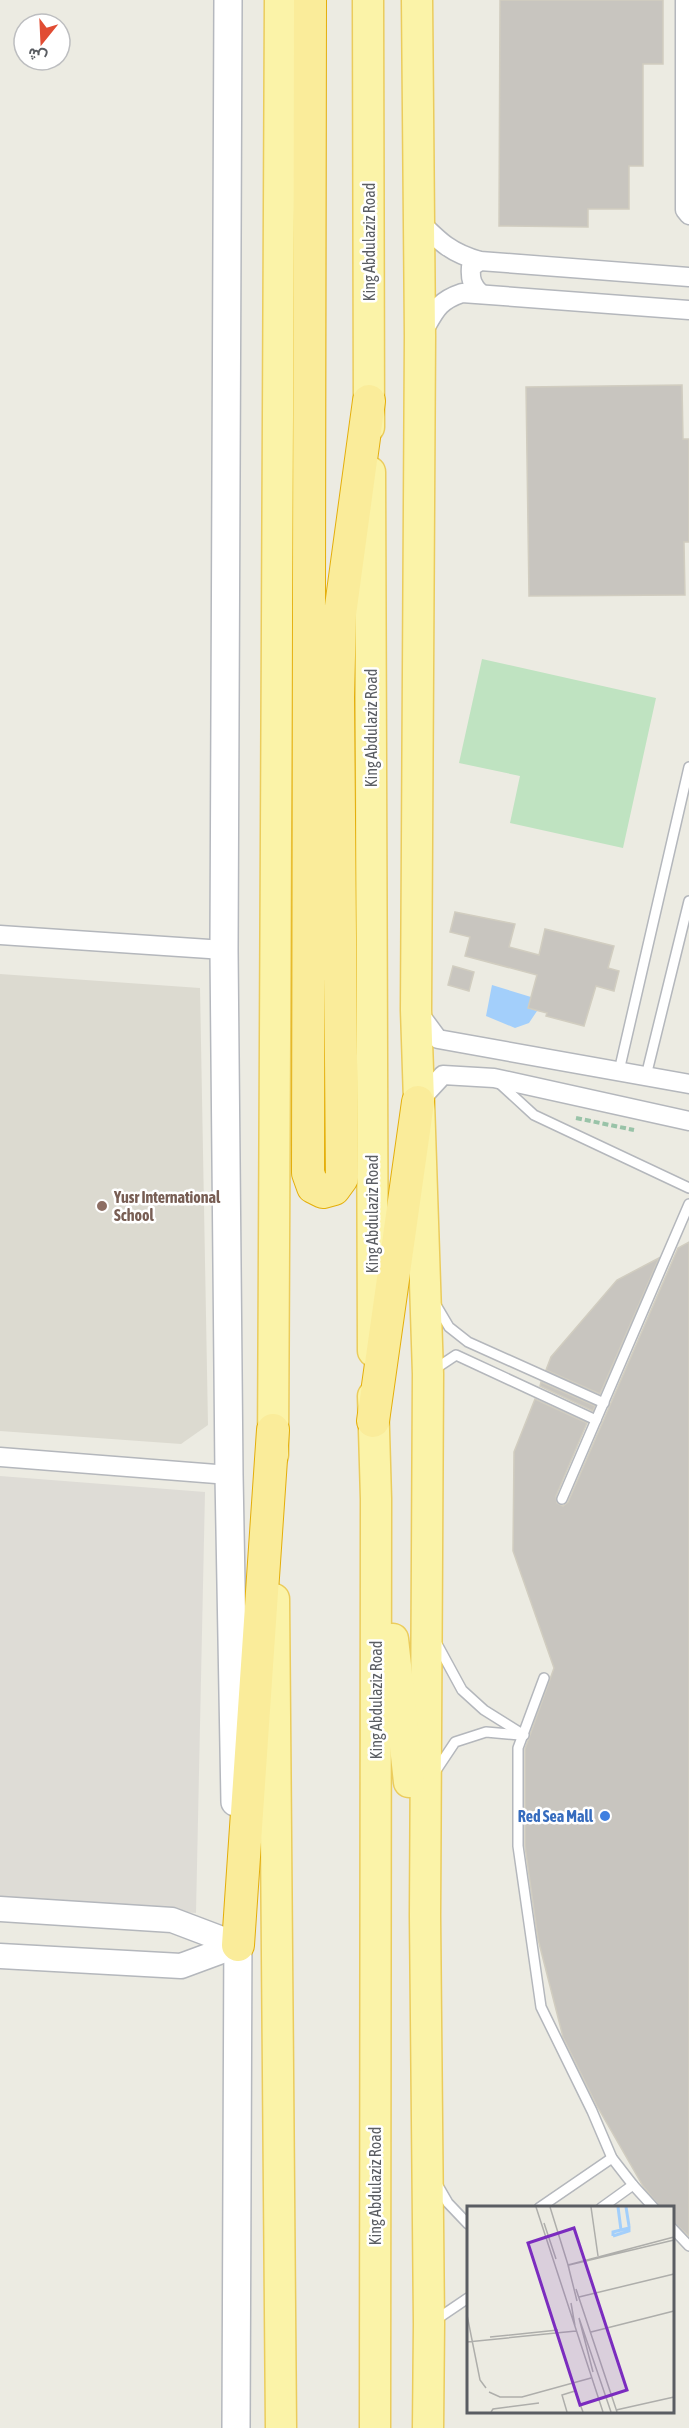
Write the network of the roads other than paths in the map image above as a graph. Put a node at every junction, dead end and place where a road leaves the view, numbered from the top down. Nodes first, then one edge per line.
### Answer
1 (228, 0) edge
2 (280, 0) edge
3 (310, 0) edge
4 (368, 0) edge
5 (417, 0) edge
6 (685, 0) edge
7 (689, 216) edge
8 (419, 221) junction
9 (480, 261) junction
10 (689, 277) edge
11 (481, 294) junction
12 (689, 310) edge
13 (420, 336) junction
14 (369, 401) junction
15 (689, 767) edge
16 (689, 901) edge
17 (0, 935) edge
18 (224, 950) junction
19 (416, 1010) junction
20 (619, 1071) junction
21 (646, 1076) junction
22 (494, 1078) junction
23 (689, 1084) edge
24 (418, 1102) junction
25 (689, 1121) edge
26 (689, 1188) edge
27 (689, 1204) edge
28 (426, 1283) junction
29 (428, 1374) junction
30 (604, 1402) junction
31 (597, 1420) junction
32 (373, 1421) junction
33 (273, 1430) junction
34 (0, 1457) edge
35 (229, 1475) junction
36 (376, 1499) junction
37 (562, 1499) dead end
38 (426, 1621) junction
39 (544, 1678) dead end
40 (524, 1735) junction
41 (425, 1787) junction
42 (0, 1909) edge
43 (425, 1916) junction
44 (238, 1945) junction
45 (0, 1956) edge
46 (427, 2103) junction
47 (612, 2158) junction
48 (633, 2186) junction
49 (542, 2206) edge
50 (604, 2206) edge
51 (652, 2206) edge
52 (467, 2223) edge
53 (674, 2230) edge
54 (689, 2246) edge
55 (467, 2299) edge
56 (429, 2324) junction
57 (236, 2428) edge
58 (281, 2428) edge
59 (375, 2428) edge
60 (428, 2428) edge

1 - 18 main road
2 - 33 main road
3 - 14 highway
4 - 14 main road, King Abdulaziz Road
5 - 8 main road
6 - 7 street
8 - 9 street
8 - 13 main road
9 - 10 street
9 - 11 street
11 - 12 street
11 - 13 street
13 - 19 main road
14 - 32 main road, King Abdulaziz Road
15 - 20 lane
16 - 21 lane
17 - 18 street
18 - 35 main road
19 - 20 street
19 - 24 main road
20 - 21 street
21 - 23 street
22 - 24 street
22 - 25 street
22 - 26 lane
24 - 28 main road
24 - 32 highway
27 - 30 lane
28 - 29 main road
28 - 30 lane
29 - 31 lane
29 - 38 main road
30 - 31 lane
31 - 37 lane
32 - 36 main road, King Abdulaziz Road
33 - 44 highway
33 - 58 main road
34 - 35 street
35 - 44 main road
36 - 43 main road
36 - 59 main road, King Abdulaziz Road
38 - 40 lane
38 - 41 main road
39 - 40 lane
40 - 41 lane
40 - 47 lane
41 - 43 main road
42 - 44 street
43 - 46 main road
44 - 45 street
44 - 57 main road
46 - 52 lane
46 - 56 main road
47 - 48 lane
47 - 49 lane
48 - 50 lane
48 - 51 lane
53 - 54 lane
55 - 56 lane
56 - 60 main road

